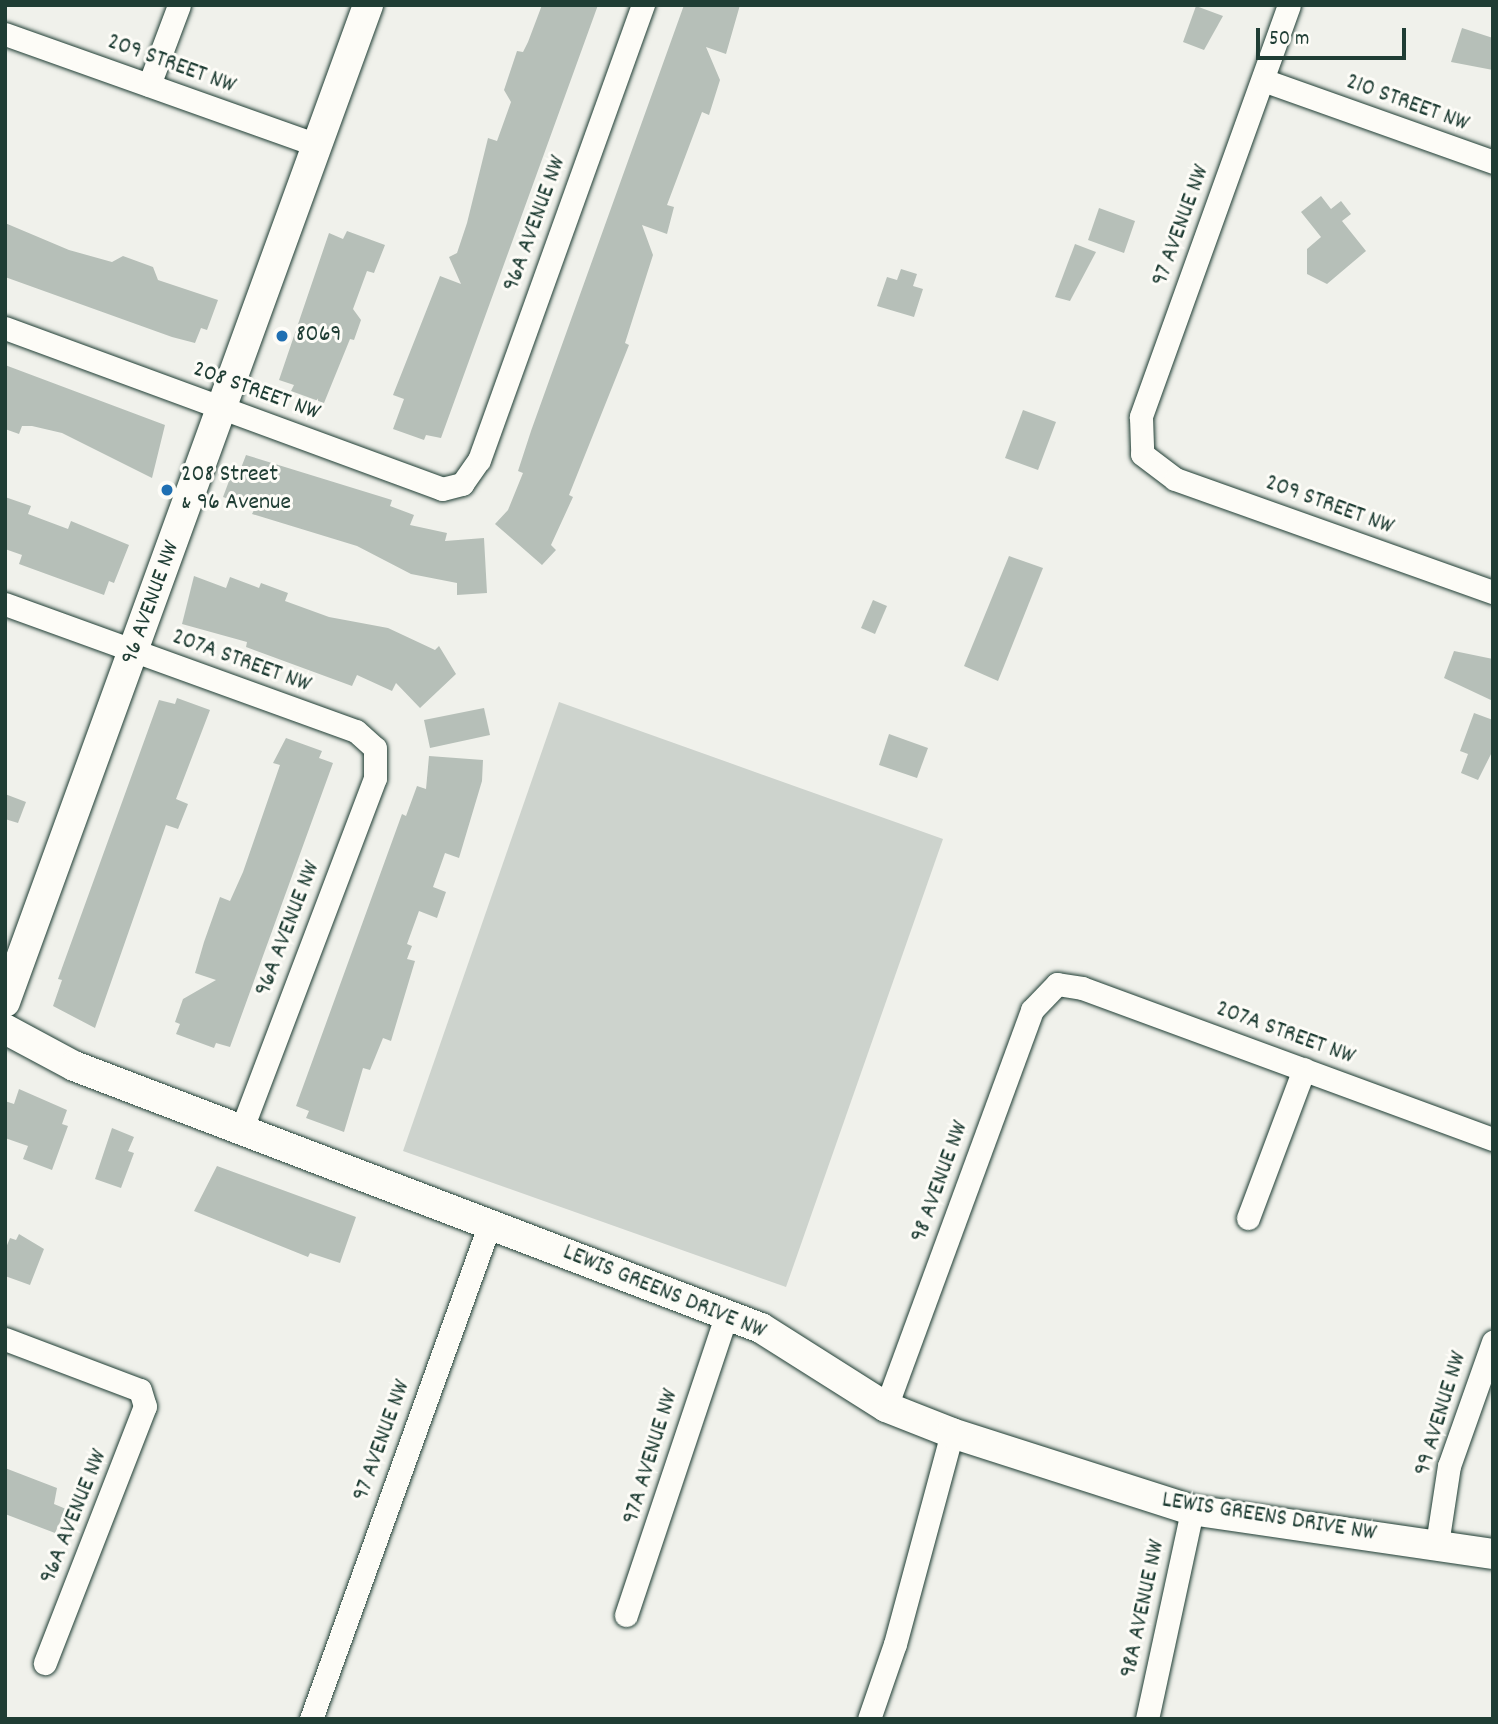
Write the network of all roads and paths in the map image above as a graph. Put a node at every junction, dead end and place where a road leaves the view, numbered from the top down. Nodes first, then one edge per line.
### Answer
1 (179, 5) edge
2 (368, 5) edge
3 (643, 5) edge
4 (1289, 5) edge
5 (5, 34) edge
6 (1263, 80) junction
7 (149, 85) junction
8 (319, 146) junction
9 (1493, 162) edge
10 (5, 328) edge
11 (223, 408) junction
12 (479, 460) joint
13 (1149, 464) joint
14 (1493, 592) edge
15 (5, 604) edge
16 (135, 651) junction
17 (374, 748) joint
18 (1057, 984) joint
19 (5, 1002) edge
20 (5, 1029) edge
21 (1304, 1069) junction
22 (242, 1128) junction
23 (1493, 1139) edge
24 (1248, 1218) dead end
25 (489, 1226) junction
26 (727, 1313) junction
27 (5, 1339) edge
28 (1493, 1342) edge
29 (886, 1407) junction
30 (952, 1433) junction
31 (1192, 1510) junction
32 (1437, 1544) junction
33 (1493, 1554) edge
34 (626, 1615) dead end
35 (45, 1663) dead end
36 (311, 1719) edge
37 (869, 1719) edge
38 (1147, 1719) edge

1 - 7 street
2 - 8 street, 96 AVENUE NW
3 - 12 street, 96A AVENUE NW
4 - 6 street, 97 AVENUE NW
5 - 7 street, 209 STREET NW
6 - 9 street, 210 STREET NW
6 - 13 street, 97 AVENUE NW
7 - 8 street, 209 STREET NW
8 - 11 street, 96 AVENUE NW
10 - 11 street, 208 STREET NW
11 - 12 street, 208 STREET NW
11 - 16 street, 96 AVENUE NW
13 - 14 street, 209 STREET NW
15 - 16 street, 207A STREET NW
16 - 17 street, 207A STREET NW
16 - 19 street, 96 AVENUE NW
17 - 22 street, 96A AVENUE NW
18 - 21 street, 207A STREET NW
18 - 29 street, 98 AVENUE NW
20 - 22 street, LEWIS GREENS DRIVE NW
21 - 23 street, 207A STREET NW
21 - 24 street
22 - 25 street, LEWIS GREENS DRIVE NW
25 - 26 street, LEWIS GREENS DRIVE NW
25 - 36 street, 97 AVENUE NW
26 - 29 street, LEWIS GREENS DRIVE NW
26 - 34 street, 97A AVENUE NW
27 - 35 street, 96A AVENUE NW
28 - 32 street, 99 AVENUE NW
29 - 30 street, LEWIS GREENS DRIVE NW
30 - 31 street, LEWIS GREENS DRIVE NW
30 - 37 street
31 - 32 street, LEWIS GREENS DRIVE NW
31 - 38 street, 98A AVENUE NW
32 - 33 street, LEWIS GREENS DRIVE NW

